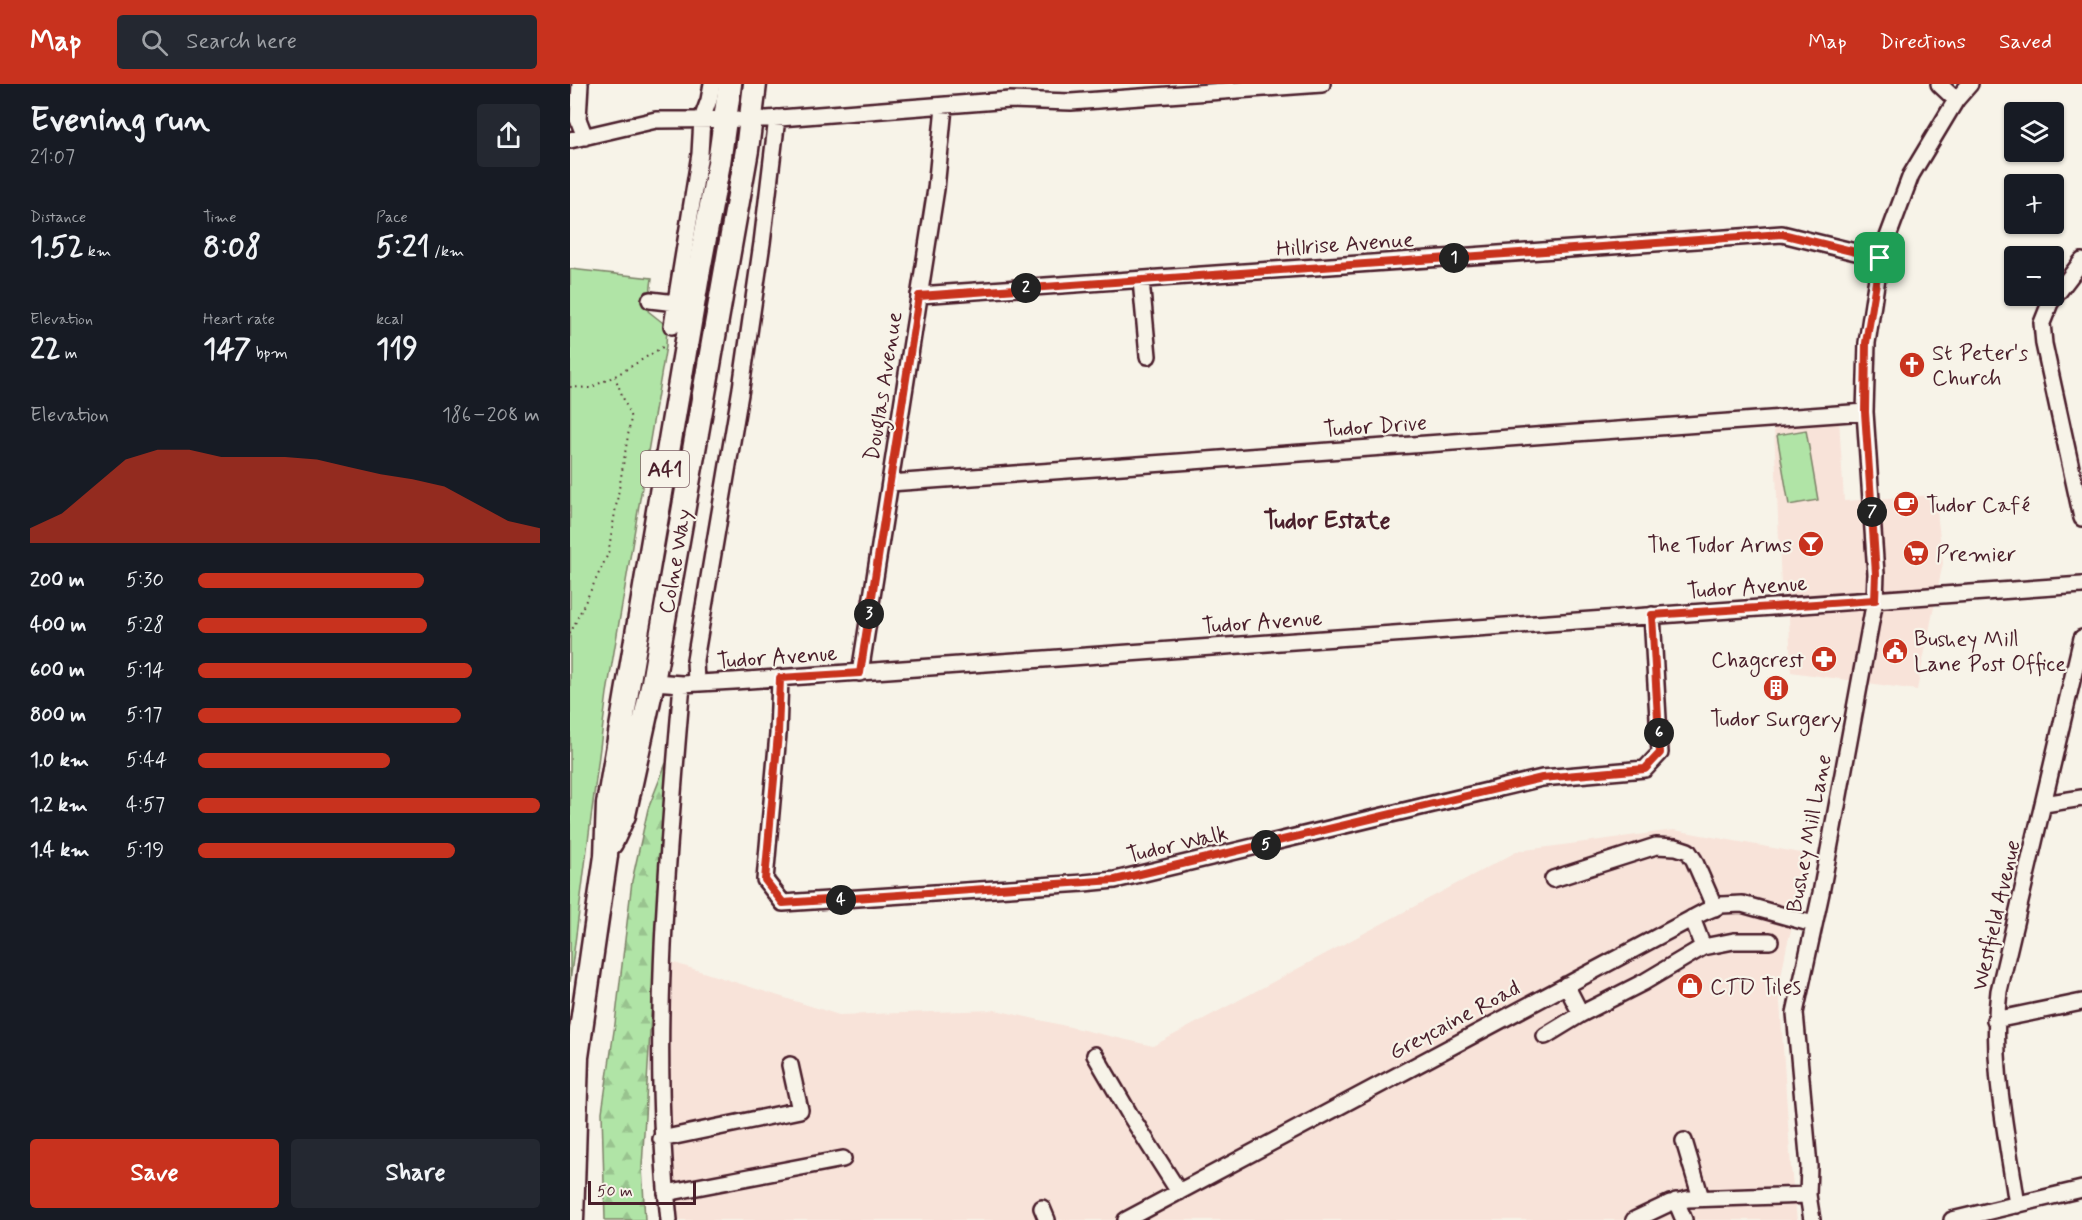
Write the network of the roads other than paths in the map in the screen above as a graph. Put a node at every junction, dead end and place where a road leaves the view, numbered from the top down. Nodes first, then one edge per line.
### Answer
1 (580, 84) edge
2 (712, 84) edge
3 (730, 84) edge
4 (755, 84) edge
5 (1322, 84) edge
6 (1939, 84) edge
7 (1970, 84) edge
8 (1956, 100) junction
9 (941, 107) junction
10 (751, 118) junction
11 (777, 118) junction
12 (713, 120) junction
13 (578, 138) edge
14 (1880, 258) junction
15 (2082, 261) edge
16 (691, 268) junction
17 (1141, 280) junction
18 (919, 296) junction
19 (650, 300) dead end
20 (676, 303) junction
21 (672, 326) road end
22 (1148, 356) dead end
23 (1865, 412) junction
24 (890, 483) junction
25 (2082, 518) edge
26 (2082, 585) edge
27 (1875, 600) junction
28 (1652, 615) junction
29 (2082, 638) edge
30 (860, 673) junction
31 (780, 678) junction
32 (652, 682) junction
33 (689, 684) junction
34 (2082, 798) edge
35 (2044, 804) junction
36 (606, 856) junction
37 (1553, 879) dead end
38 (1715, 908) junction
39 (1692, 918) junction
40 (1813, 924) junction
41 (1770, 941) dead end
42 (1703, 947) junction
43 (1566, 985) junction
44 (2082, 1002) edge
45 (1581, 1014) junction
46 (1995, 1020) junction
47 (1545, 1036) dead end
48 (1095, 1055) dead end
49 (790, 1065) dead end
50 (661, 1139) junction
51 (1684, 1141) dead end
52 (843, 1159) dead end
53 (2082, 1190) edge
54 (1179, 1192) junction
55 (666, 1193) junction
56 (1808, 1195) junction
57 (1701, 1198) junction
58 (1676, 1202) junction
59 (2017, 1205) junction
60 (572, 1220) edge
61 (669, 1220) edge
62 (1126, 1220) edge
63 (1634, 1220) edge
64 (1684, 1220) edge
65 (1812, 1220) edge
66 (1952, 1220) edge

1 - 13 street
2 - 12 street, Colne Way
3 - 12 highway, Colne Way / A41
4 - 10 highway, Colne Way / A41
5 - 9 street
6 - 8 street
7 - 8 street, Bushey Mill Lane
8 - 14 street, Bushey Mill Lane
9 - 11 street
9 - 18 street, Douglas Avenue
10 - 11 street
10 - 12 street
10 - 32 highway, Colne Way / A41
11 - 33 street, Colne Way
12 - 13 street
12 - 16 highway, Colne Way / A41
14 - 17 street, Hillrise Avenue
14 - 23 street, Bushey Mill Lane
15 - 25 street
16 - 20 street
16 - 36 highway, Colne Way / A41
17 - 18 street, Hillrise Avenue
17 - 22 street
18 - 24 street, Douglas Avenue
19 - 20 street
20 - 21 street
23 - 24 street, Tudor Drive
23 - 27 street, Bushey Mill Lane
24 - 30 street, Douglas Avenue
26 - 27 street, Tudor Avenue
27 - 28 street, Tudor Avenue
27 - 40 street, Bushey Mill Lane
28 - 30 street, Tudor Avenue
28 - 31 street, Tudor Walk
29 - 35 street, Westfield Avenue
30 - 31 street, Tudor Avenue
31 - 33 street, Tudor Avenue
32 - 33 street, Tudor Avenue
32 - 36 highway, Colne Way / A41
33 - 50 street, Colne Way
34 - 35 street
35 - 46 street, Westfield Avenue
36 - 60 highway, Colne Way / A41
37 - 38 street
38 - 39 street, Greycaine Road
38 - 40 street, Greycaine Road
39 - 42 street
39 - 43 street, Greycaine Road
40 - 56 street, Bushey Mill Lane
41 - 42 street
42 - 45 street
43 - 45 street
43 - 54 street, Greycaine Road
44 - 46 street
45 - 47 street
46 - 59 street, Westfield Avenue
48 - 54 street
49 - 50 street
50 - 55 street, Colne Way
51 - 57 street
52 - 55 street
53 - 59 street
54 - 62 street, Greycaine Road
55 - 61 street, Colne Way
56 - 57 street
56 - 65 street, Bushey Mill Lane
57 - 58 street
58 - 63 street
58 - 64 street
59 - 66 street

